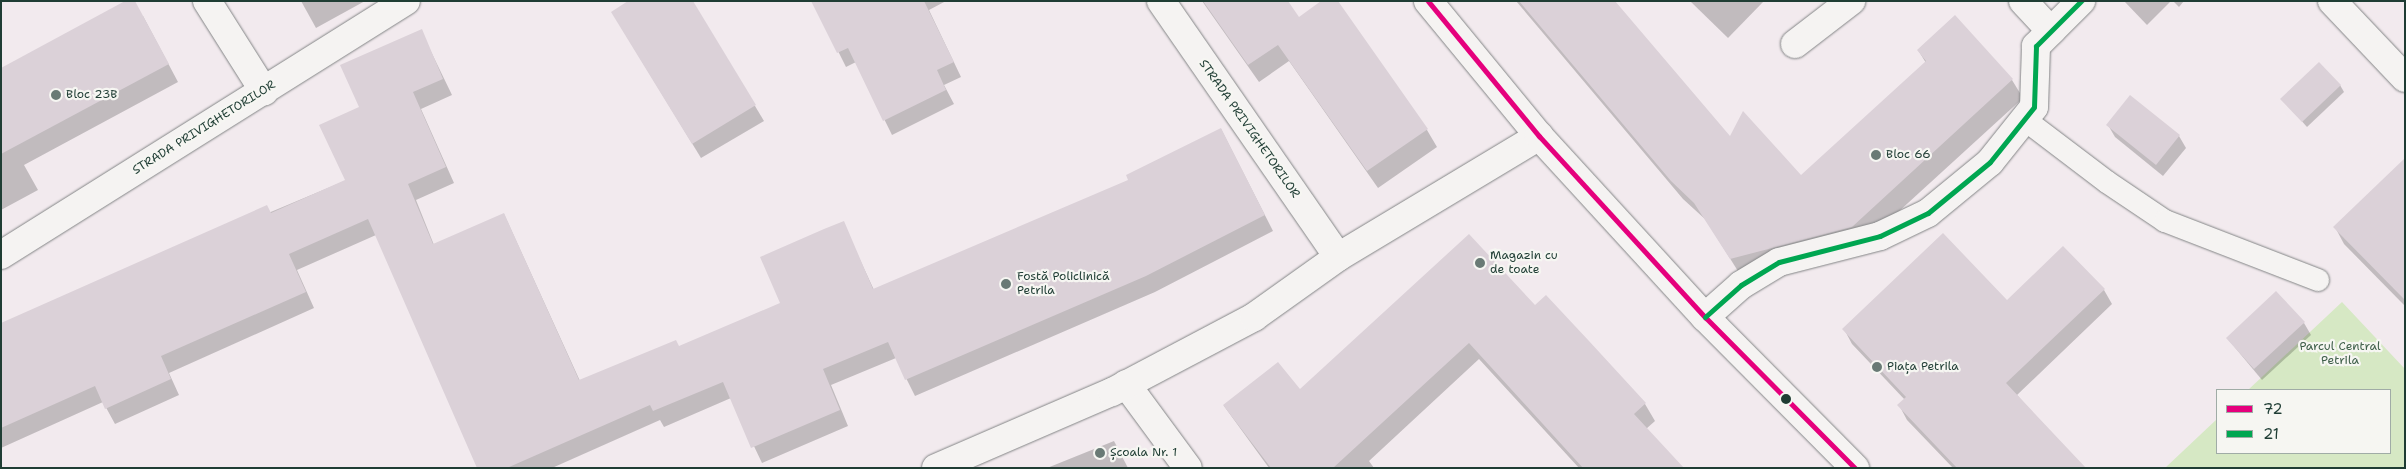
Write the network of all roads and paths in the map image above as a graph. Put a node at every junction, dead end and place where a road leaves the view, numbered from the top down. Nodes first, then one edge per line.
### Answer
1 (207, 1) edge
2 (406, 1) edge
3 (1161, 1) edge
4 (1428, 1) edge
5 (1851, 1) edge
6 (2023, 1) edge
7 (2080, 1) edge
8 (2332, 1) edge
9 (2051, 31) junction
10 (1795, 44) dead end
11 (2405, 78) edge
12 (264, 91) junction
13 (2024, 119) junction
14 (1539, 136) junction
15 (1, 255) edge
16 (1338, 257) junction
17 (2318, 280) dead end
18 (1705, 317) junction
19 (1126, 384) junction
20 (936, 468) edge
21 (1188, 468) edge
22 (1855, 468) edge

1 - 12 street
2 - 12 street, STRADA PRIVIGHETORILOR
3 - 16 street, STRADA PRIVIGHETORILOR
4 - 14 street
5 - 10 street
6 - 9 street
7 - 9 street
8 - 11 street
9 - 13 street
12 - 15 street, STRADA PRIVIGHETORILOR
13 - 17 lane
13 - 18 street
14 - 16 street
14 - 18 street
16 - 19 street
18 - 22 street
19 - 20 street
19 - 21 street

